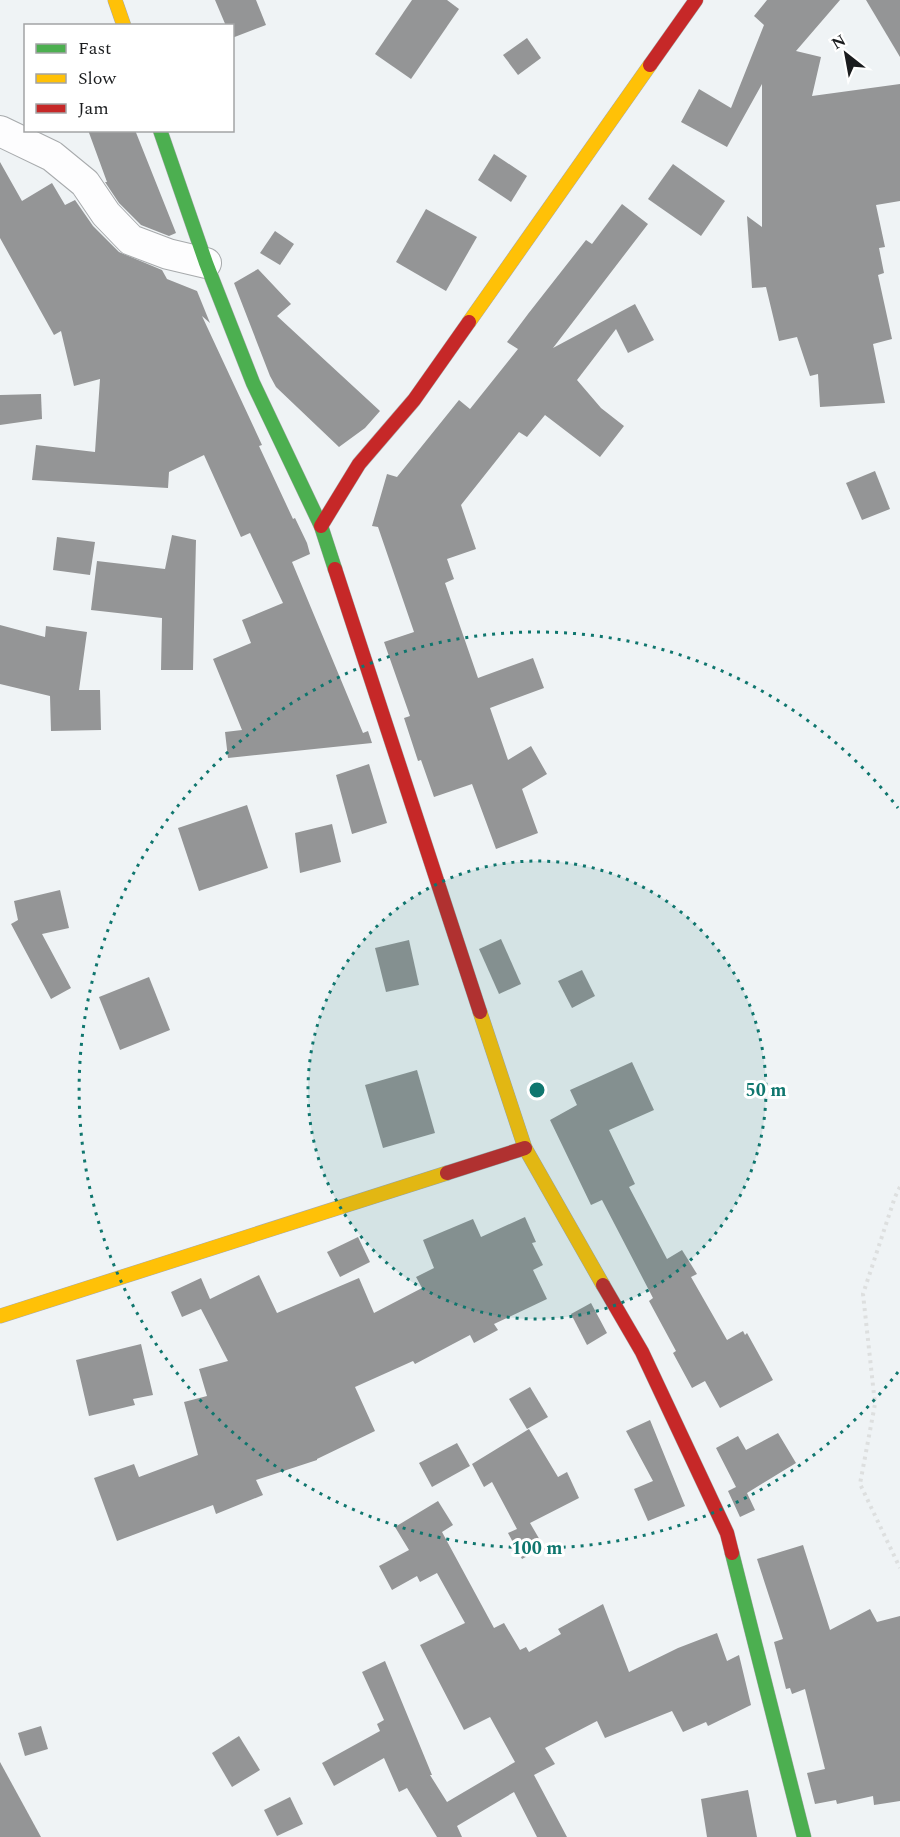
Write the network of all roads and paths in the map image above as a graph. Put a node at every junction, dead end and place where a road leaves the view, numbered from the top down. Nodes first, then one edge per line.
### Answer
1 (115, 0) edge
2 (696, 0) edge
3 (123, 24) edge
4 (0, 131) edge
5 (161, 132) edge
6 (206, 263) junction
7 (321, 526) junction
8 (525, 1148) junction
9 (900, 1187) edge
10 (0, 1316) edge
11 (900, 1568) edge
12 (804, 1837) edge

1 - 3 street
2 - 7 street
4 - 6 street
5 - 6 street
6 - 7 street
7 - 8 street
8 - 10 street
8 - 12 street
9 - 11 path

